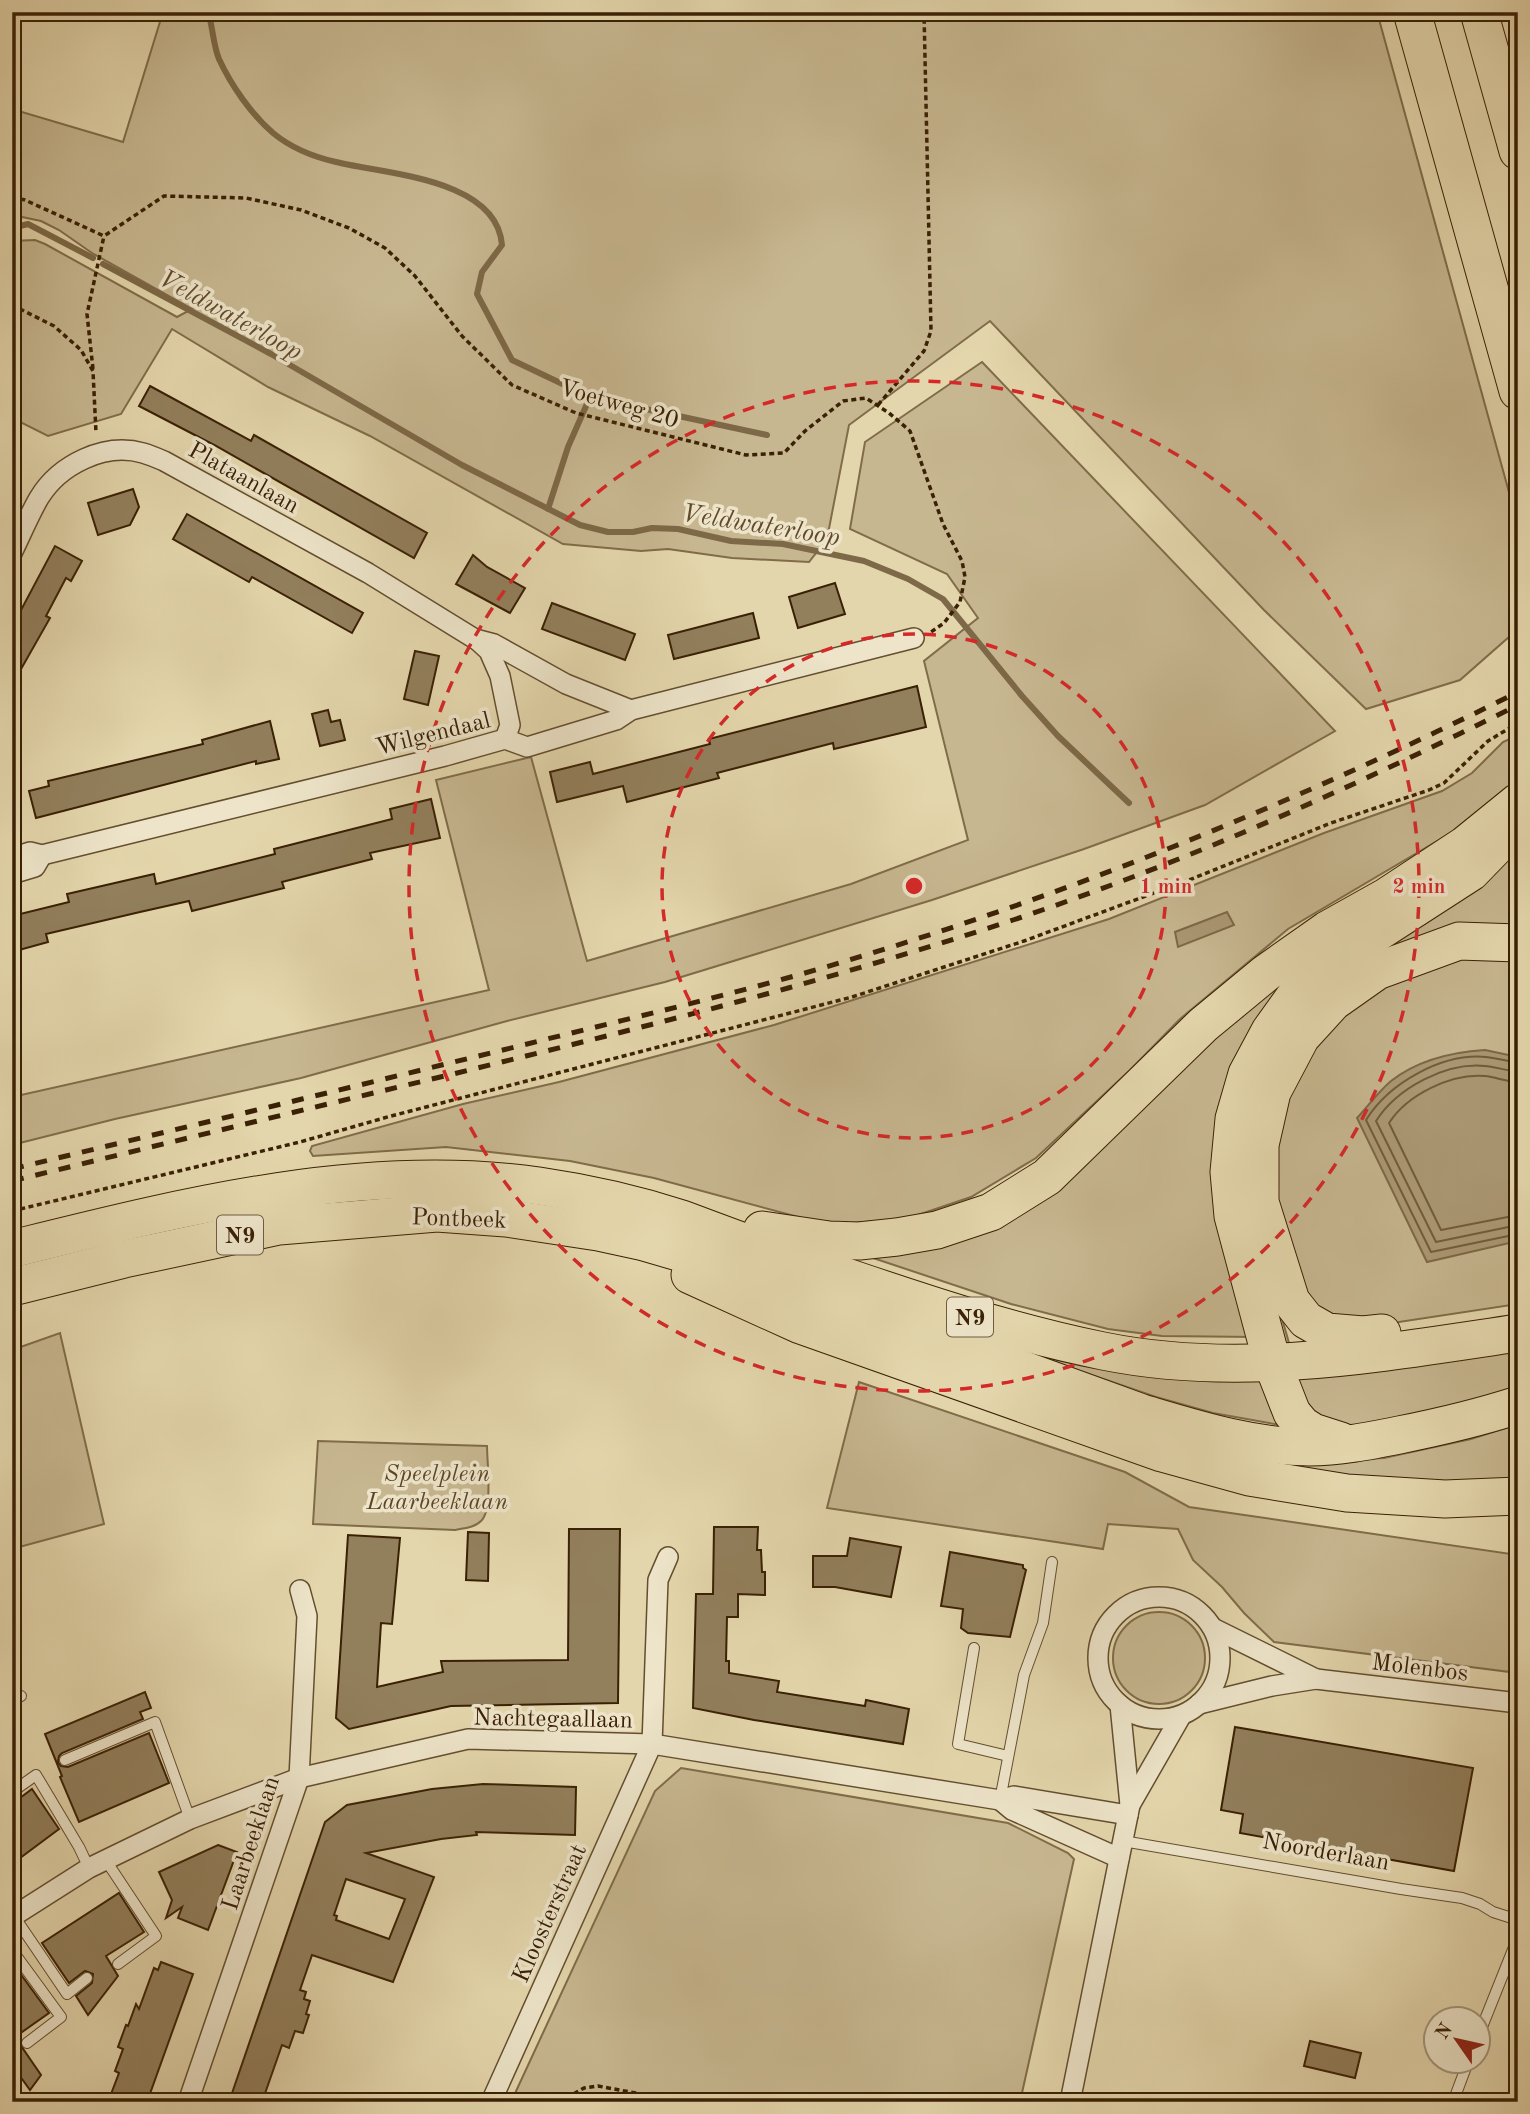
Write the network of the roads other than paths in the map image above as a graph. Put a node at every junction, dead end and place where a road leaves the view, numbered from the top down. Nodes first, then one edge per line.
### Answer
1 (1412, 12) edge
2 (1479, 12) edge
3 (1518, 151) edge
4 (1518, 391) edge
5 (12, 552) edge
6 (914, 638) dead end
7 (475, 639) junction
8 (631, 710) junction
9 (505, 739) junction
10 (1518, 802) edge
11 (1518, 825) edge
12 (42, 855) junction
13 (12, 858) edge
14 (12, 874) edge
15 (1518, 943) edge
16 (678, 1218) junction
17 (644, 1242) junction
18 (12, 1249) edge
19 (12, 1287) edge
20 (1518, 1318) edge
21 (1518, 1334) edge
22 (1272, 1362) junction
23 (1518, 1405) edge
24 (1351, 1444) junction
25 (1518, 1496) edge
26 (667, 1557) dead end
27 (1052, 1562) dead end
28 (300, 1590) dead end
29 (1213, 1628) junction
30 (974, 1648) dead end
31 (1316, 1679) junction
32 (1518, 1703) edge
33 (1199, 1704) junction
34 (1120, 1706) junction
35 (1181, 1716) junction
36 (652, 1744) junction
37 (1009, 1756) junction
38 (65, 1759) dead end
39 (299, 1778) junction
40 (12, 1791) edge
41 (1000, 1800) junction
42 (1129, 1810) junction
43 (190, 1819) junction
44 (1121, 1849) junction
45 (97, 1863) junction
46 (13, 1917) edge
47 (1518, 1920) edge
48 (1518, 1937) edge
49 (12, 1950) edge
50 (118, 1964) dead end
51 (87, 1978) dead end
52 (1490, 2006) edge
53 (27, 2043) dead end
54 (1463, 2076) edge
55 (188, 2102) edge
56 (491, 2102) edge
57 (1069, 2102) edge
58 (1453, 2102) edge

1 - 4 highway
2 - 3 highway
5 - 7 street, Plataanlaan
6 - 8 street, Wilgendaal
7 - 8 street, Plataanlaan
7 - 9 street, Plataanlaan
8 - 9 street, Wilgendaal
9 - 12 street, Wilgendaal
10 - 16 highway
11 - 22 highway
12 - 13 street, Wilgendaal
12 - 14 street, Wilgendaal
15 - 20 highway
16 - 18 highway, N9
16 - 22 highway, N9
17 - 19 highway, Pontbeek / N9
17 - 24 highway, Pontbeek / N9
17 - 25 highway
21 - 22 highway, N9
22 - 24 highway
23 - 24 highway, N9
26 - 36 street
27 - 37 lane
28 - 39 street, Laarbeeklaan
29 - 31 street, Molenbos
29 - 33 street, Molenbos
29 - 34 street, Molenbos
30 - 37 lane
31 - 32 street, Molenbos
31 - 33 street, Molenbos
33 - 35 street, Molenbos
34 - 35 street
34 - 42 street, Molenbos
35 - 42 street, Molenbos
36 - 39 street, Nachtegaallaan
36 - 41 street, Nachtegaallaan
36 - 56 street, Kloosterstraat
37 - 41 lane
38 - 43 lane
39 - 43 street, Nachtegaallaan
39 - 55 street, Laarbeeklaan
40 - 45 lane
41 - 42 street, Nachtegaallaan
41 - 44 street, Nachtegaallaan
42 - 44 street
43 - 45 street, Nachtegaallaan
44 - 47 lane, Noorderlaan
44 - 57 street
45 - 46 street, Nachtegaallaan
45 - 50 lane
46 - 51 lane
48 - 52 lane
49 - 53 lane
54 - 58 lane

